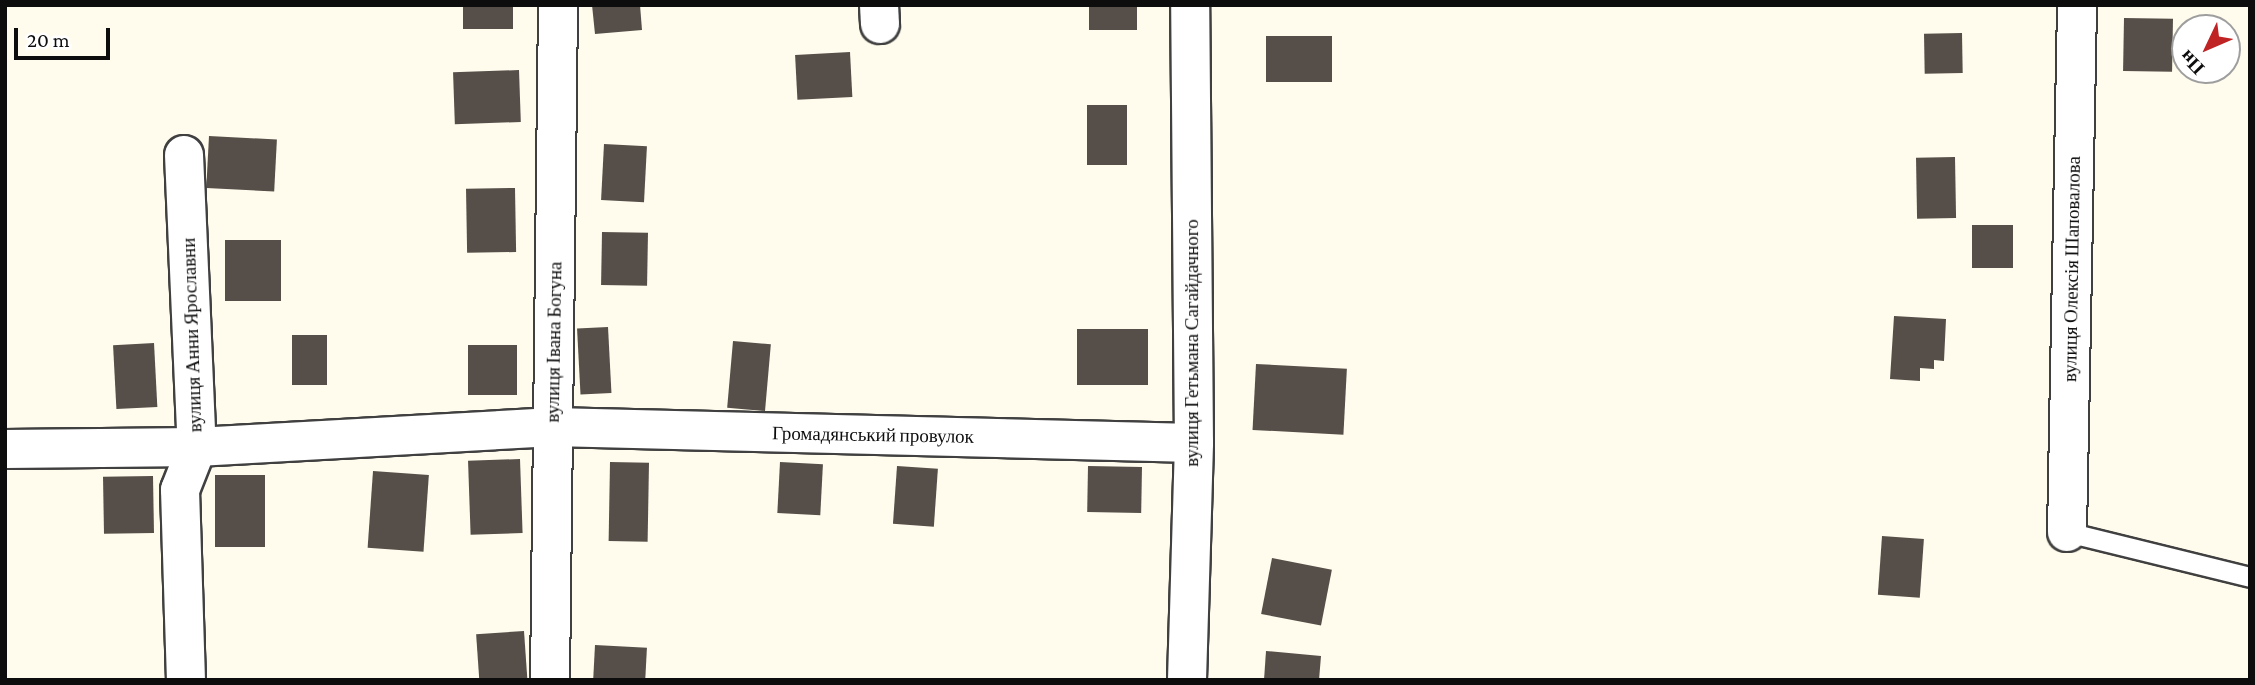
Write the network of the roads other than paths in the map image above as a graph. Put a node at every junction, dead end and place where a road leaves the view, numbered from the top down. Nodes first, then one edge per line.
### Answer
1 (558, 5) edge
2 (1190, 5) edge
3 (2077, 5) edge
4 (184, 155) dead end
5 (553, 427) junction
6 (1194, 443) junction
7 (197, 447) junction
8 (5, 449) edge
9 (2067, 532) joint
10 (2250, 576) edge
11 (186, 680) edge
12 (550, 680) edge
13 (1187, 680) edge

1 - 5 street, вулиця Івана Богуна
2 - 6 street, вулиця Гетьмана Сагайдачного
3 - 9 street, вулиця Олексія Шаповалова
4 - 7 street, вулиця Анни Ярославни
5 - 6 street, Громадянський провулок
5 - 7 street, Громадянський провулок
5 - 12 street, вулиця Івана Богуна
6 - 13 street, вулиця Гетьмана Сагайдачного
7 - 8 street, Громадянський провулок
7 - 11 street, вулиця Анни Ярославни
9 - 10 lane

